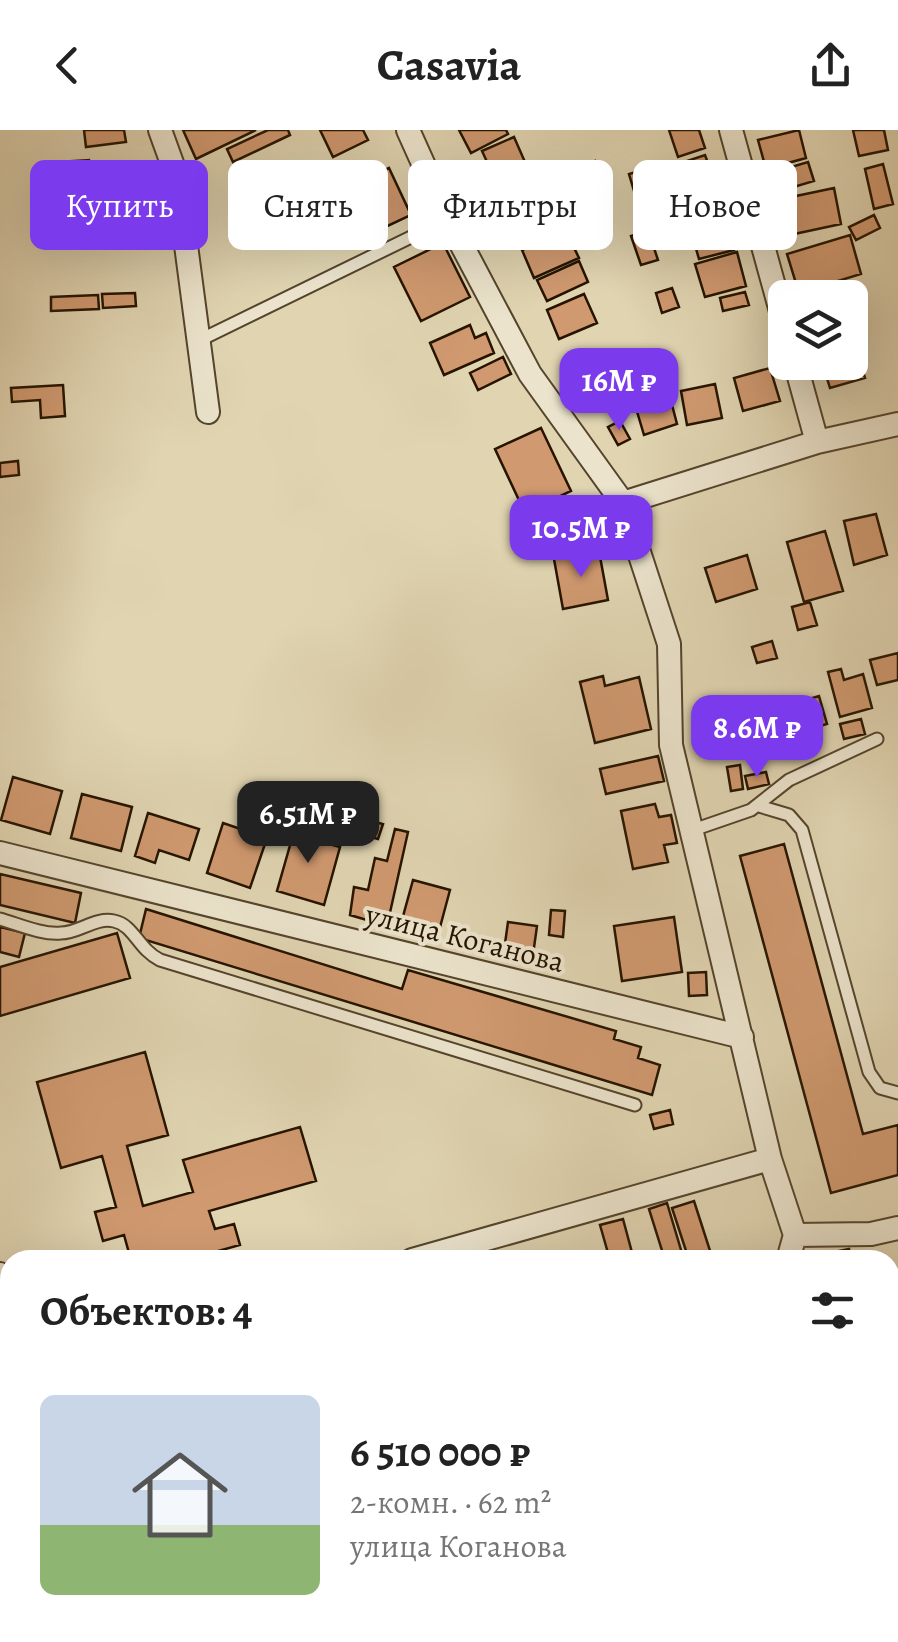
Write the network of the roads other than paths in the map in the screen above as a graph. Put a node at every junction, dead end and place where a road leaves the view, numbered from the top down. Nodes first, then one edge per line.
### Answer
1 (160, 130) edge
2 (408, 130) edge
3 (731, 130) edge
4 (421, 160) edge
5 (408, 239) edge
6 (464, 250) edge
7 (772, 280) edge
8 (200, 340) junction
9 (800, 380) edge
10 (208, 412) dead end
11 (898, 424) edge
12 (817, 442) junction
13 (623, 502) junction
14 (877, 739) dead end
15 (759, 806) junction
16 (693, 830) junction
17 (0, 854) edge
18 (0, 919) edge
19 (742, 1037) junction
20 (898, 1093) edge
21 (635, 1105) dead end
22 (770, 1159) junction
23 (898, 1228) edge
24 (795, 1235) junction
25 (447, 1250) edge
26 (791, 1250) edge

1 - 8 street
2 - 4 street
3 - 7 street
5 - 8 lane
6 - 13 street
8 - 10 street
9 - 12 street
11 - 12 street
12 - 13 street
13 - 16 street
14 - 15 lane
15 - 16 lane
15 - 20 lane
16 - 19 street
17 - 19 street, улица Коганова
18 - 21 lane
19 - 22 street
22 - 24 street
22 - 25 street
23 - 24 street
24 - 26 street

